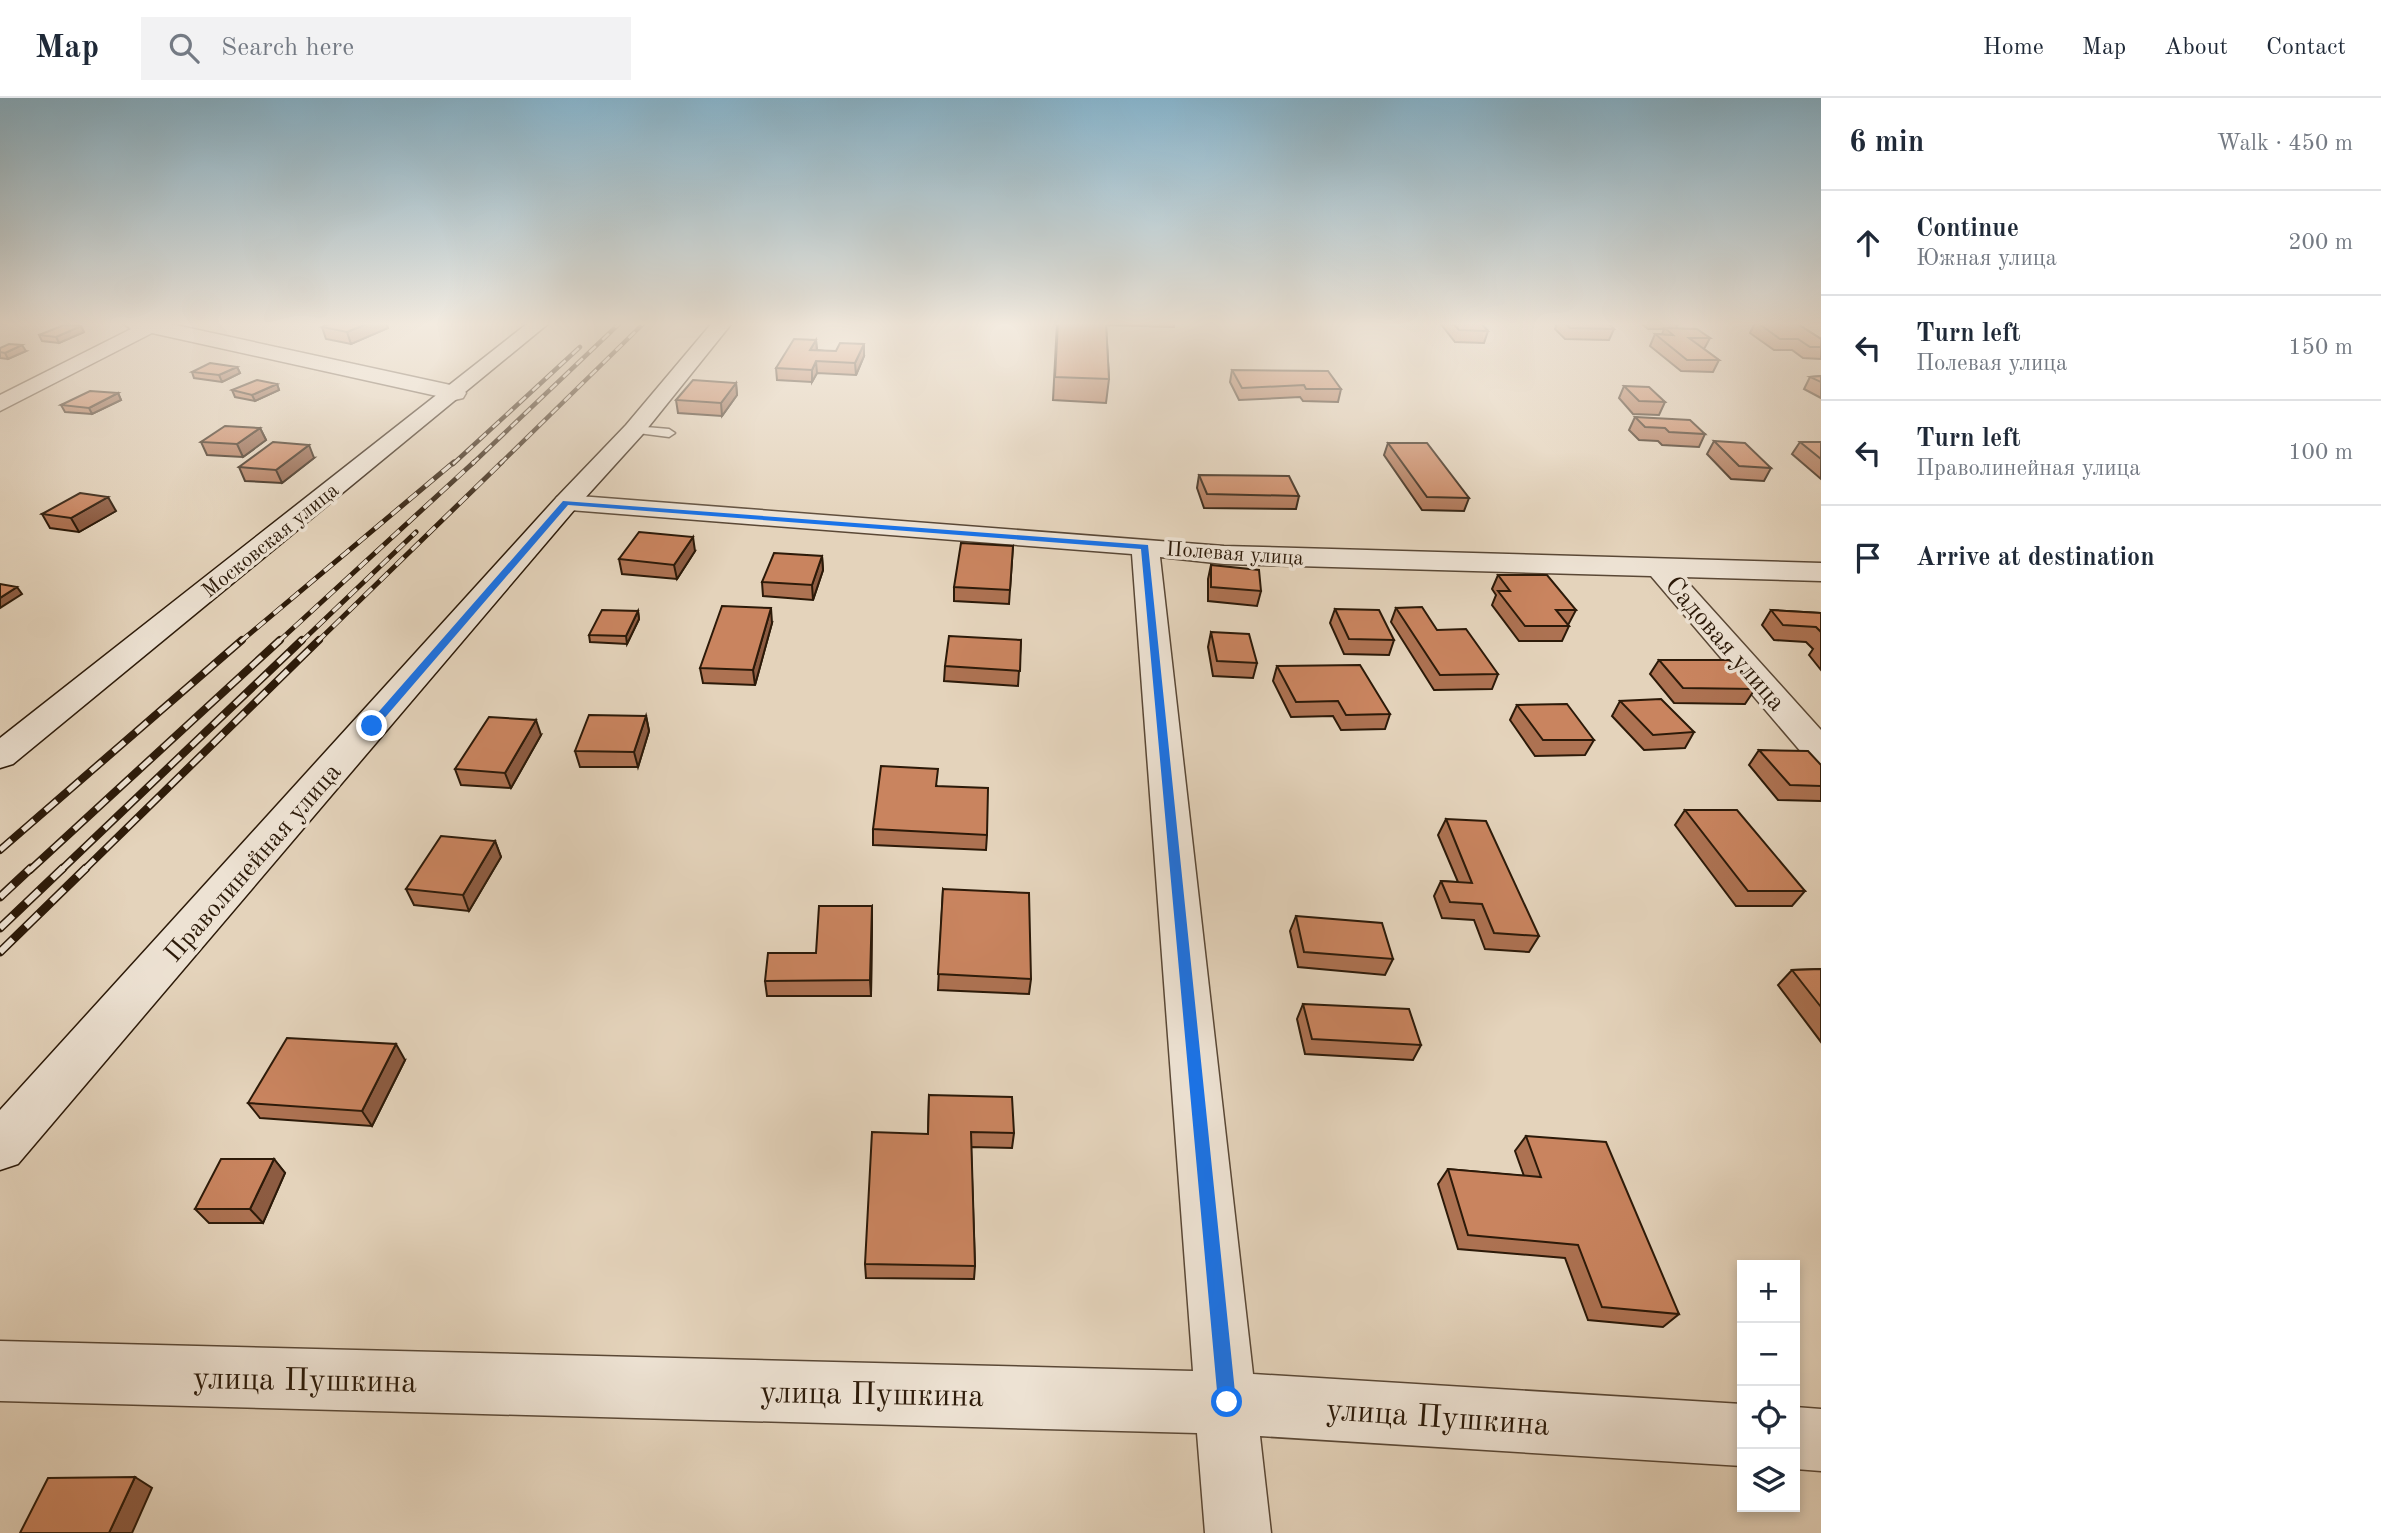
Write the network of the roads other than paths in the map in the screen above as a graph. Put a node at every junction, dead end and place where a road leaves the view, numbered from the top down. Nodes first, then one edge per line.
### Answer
1 (26, 390) edge
2 (441, 390) edge
3 (459, 390) edge
4 (667, 390) edge
5 (455, 393) junction
6 (0, 404) edge
7 (634, 430) junction
8 (669, 433) dead end
9 (566, 503) junction
10 (1145, 547) junction
11 (1659, 567) junction
12 (1821, 572) edge
13 (1821, 752) edge
14 (0, 756) edge
15 (0, 1147) edge
16 (0, 1371) edge
17 (1227, 1402) junction
18 (1737, 1435) edge
19 (1800, 1438) edge
20 (1821, 1440) edge
21 (1238, 1533) edge

1 - 6 street
2 - 5 street
3 - 5 street, Московская улица
4 - 7 street, Праволинейная улица
5 - 14 street, Московская улица
7 - 8 lane
7 - 9 street, Праволинейная улица
9 - 10 street, Полевая улица
9 - 15 street, Праволинейная улица
10 - 11 street, Полевая улица
10 - 17 street
11 - 12 street, Полевая улица
11 - 13 street, Садовая улица
16 - 17 street, улица Пушкина
17 - 18 street, улица Пушкина
17 - 21 street
19 - 20 street

